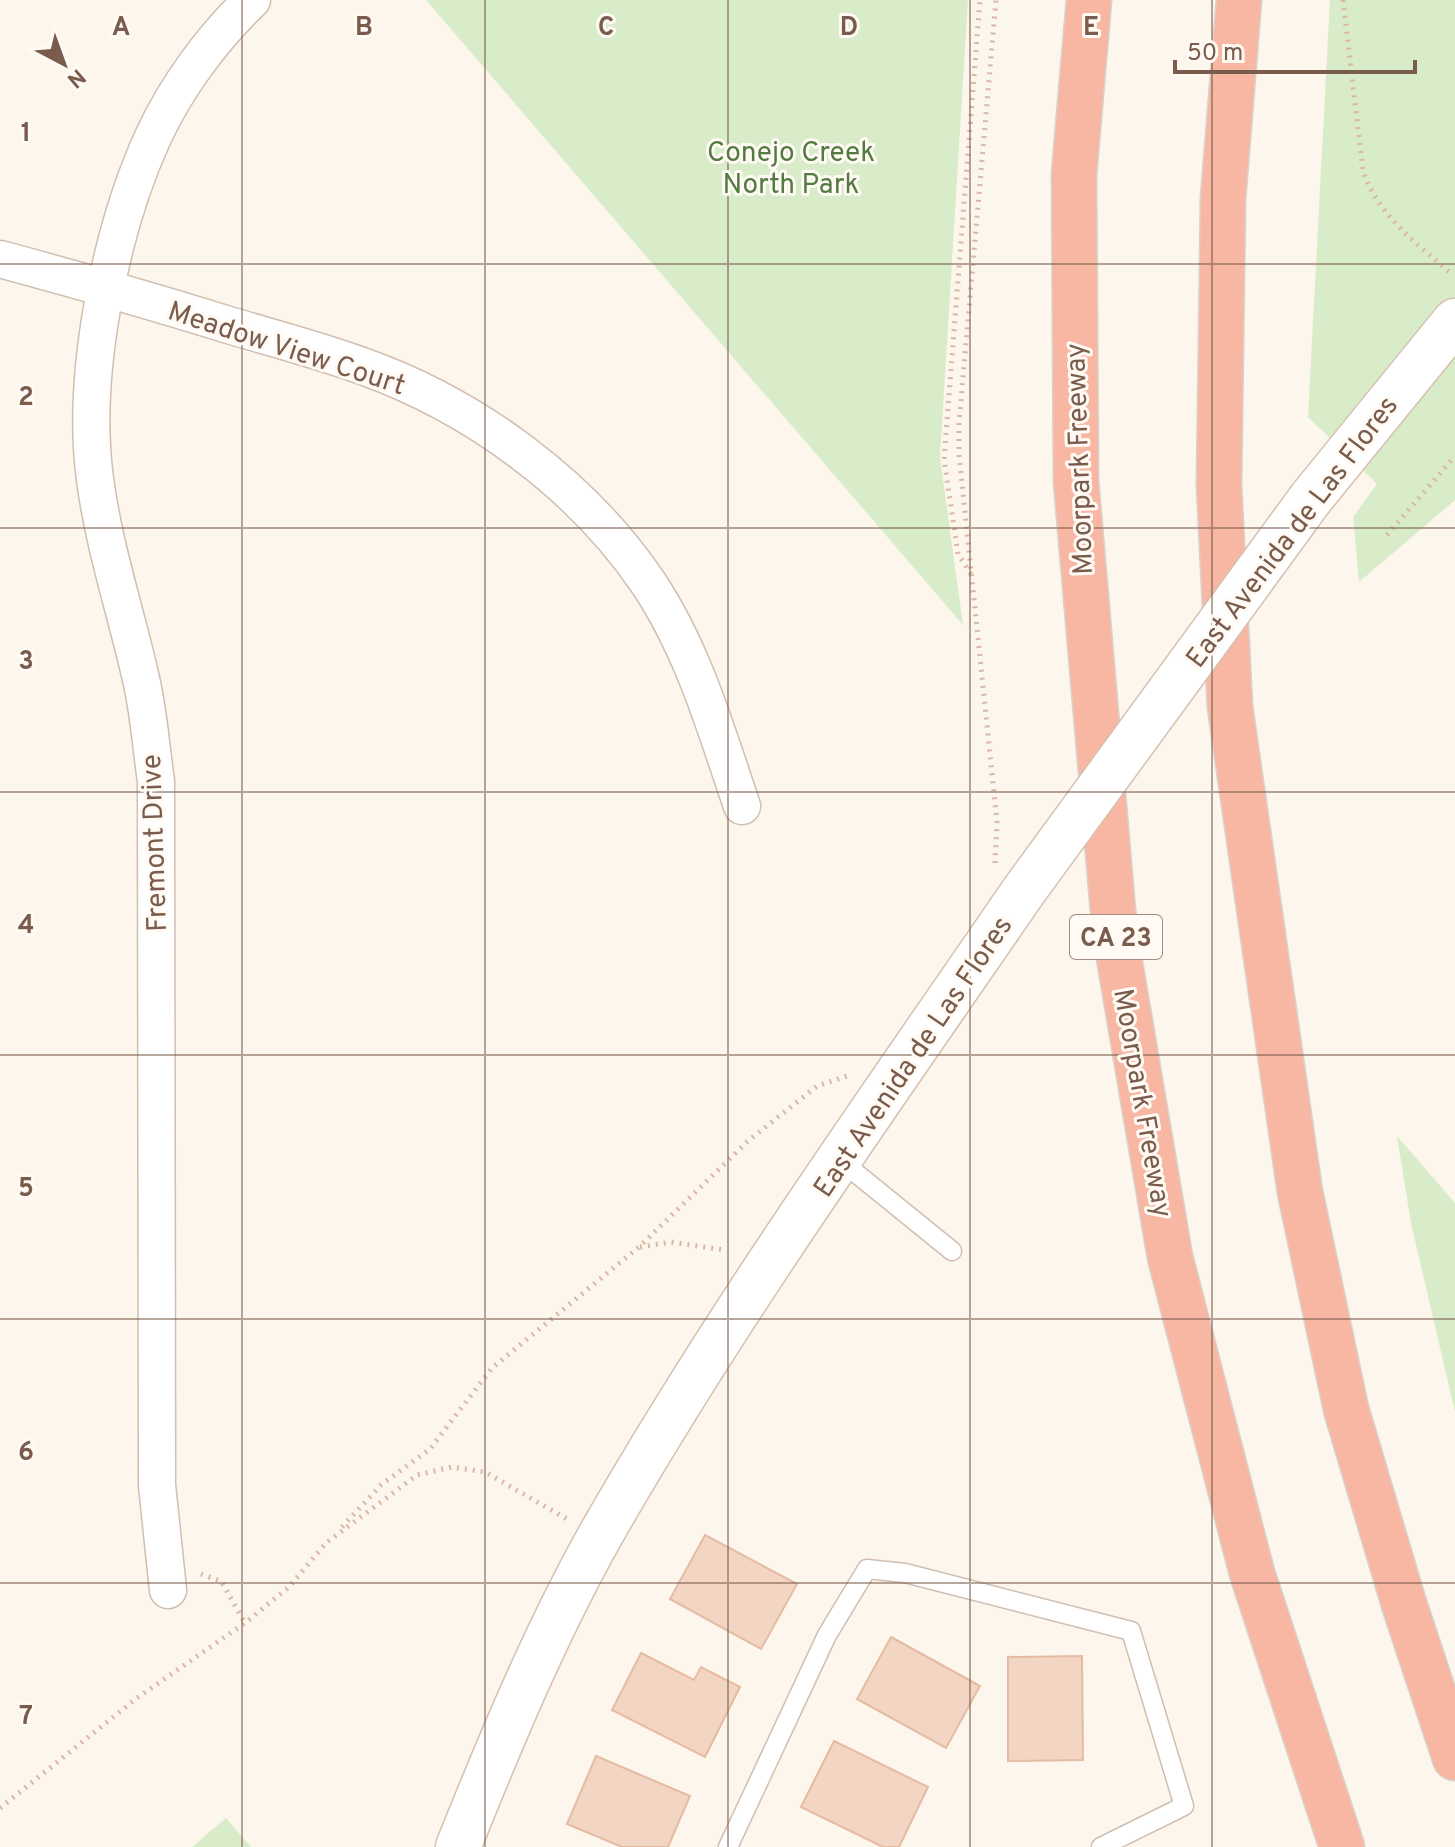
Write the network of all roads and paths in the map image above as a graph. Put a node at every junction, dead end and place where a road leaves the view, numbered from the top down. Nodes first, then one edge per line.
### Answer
1 (252, 0) edge
2 (980, 0) edge
3 (996, 0) edge
4 (1089, 0) edge
5 (1239, 0) edge
6 (1343, 0) edge
7 (0, 259) edge
8 (1449, 272) dead end
9 (107, 288) junction
10 (1455, 321) edge
11 (1455, 456) edge
12 (1387, 535) dead end
13 (972, 575) junction
14 (742, 806) dead end
15 (1008, 885) junction
16 (847, 1076) dead end
17 (841, 1161) junction
18 (639, 1247) junction
19 (724, 1250) dead end
20 (952, 1251) dead end
21 (601, 1534) junction
22 (330, 1540) junction
23 (168, 1590) joint
24 (245, 1623) junction
25 (1455, 1758) edge
26 (0, 1808) edge
27 (458, 1847) edge
28 (728, 1847) edge
29 (1101, 1847) edge
30 (1342, 1847) edge

1 - 9 street, Fremont Drive
2 - 13 path
3 - 13 path
4 - 30 highway, Moorpark Freeway / CA 23
5 - 25 highway
6 - 8 path
7 - 9 street, Meadow View Court
9 - 14 street, Meadow View Court
9 - 23 street, Fremont Drive
10 - 15 street, East Avenida de Las Flores, bridge
11 - 12 path
13 - 15 path
15 - 17 street, East Avenida de Las Flores
16 - 18 path
17 - 20 lane
17 - 21 street, East Avenida de Las Flores
18 - 19 path
18 - 22 path
21 - 22 path
21 - 27 street, East Avenida de Las Flores
22 - 24 path
23 - 24 path
24 - 26 path
28 - 29 lane

